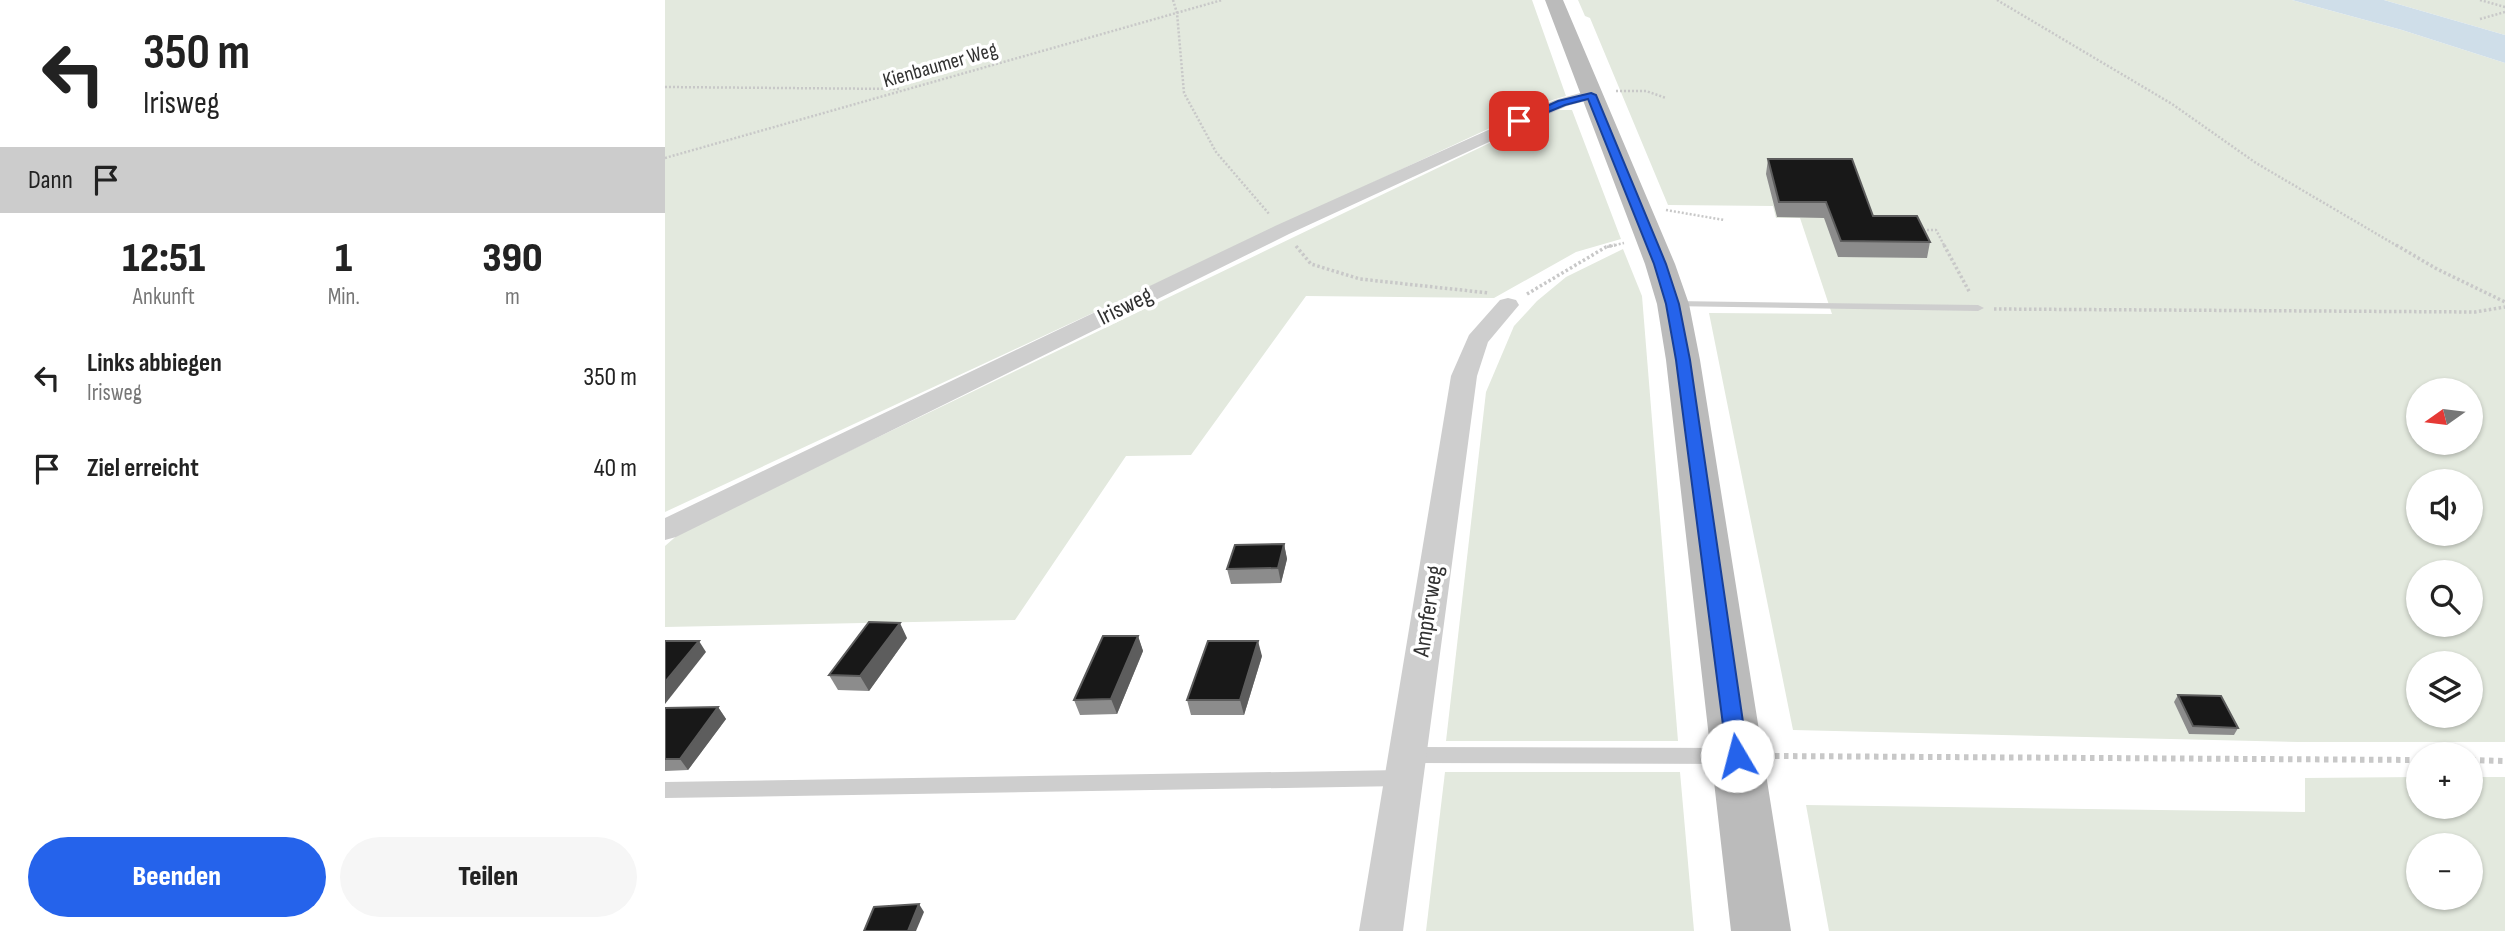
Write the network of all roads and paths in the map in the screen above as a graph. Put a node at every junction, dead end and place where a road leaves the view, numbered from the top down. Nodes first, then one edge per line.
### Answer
1 (1173, 0) edge
2 (1222, 0) edge
3 (1554, 0) edge
4 (1997, 0) edge
5 (2480, 0) edge
6 (2505, 7) edge
7 (2505, 12) edge
8 (1177, 13) junction
9 (2480, 19) dead end
10 (665, 87) edge
11 (906, 89) junction
12 (1591, 95) junction
13 (1666, 98) dead end
14 (665, 158) edge
15 (1662, 209) dead end
16 (1724, 220) dead end
17 (1282, 230) junction
18 (1911, 230) edge
19 (1650, 238) junction
20 (1515, 301) junction
21 (1673, 304) junction
22 (2505, 305) edge
23 (1978, 308) junction
24 (665, 530) edge
25 (1737, 756) junction
26 (2406, 760) edge
27 (2483, 760) edge
28 (2505, 761) edge
29 (1404, 767) junction
30 (665, 790) edge
31 (1381, 931) edge
32 (1761, 931) edge

1 - 8 path
2 - 8 path, Kienbaumer Weg
3 - 12 main road
4 - 22 path
5 - 6 path
7 - 9 path
8 - 11 path, Kienbaumer Weg
8 - 17 path
10 - 11 path
11 - 14 path, Kienbaumer Weg
12 - 13 path
12 - 17 street, Irisweg
12 - 19 main road
15 - 16 path
17 - 20 path
17 - 24 street, Irisweg
18 - 23 path
19 - 20 path
19 - 21 main road
20 - 29 street, Ampferweg
21 - 23 lane
21 - 25 main road
22 - 23 path
25 - 26 path
25 - 29 lane
25 - 32 main road
27 - 28 path
29 - 30 lane
29 - 31 street, Ampferweg

